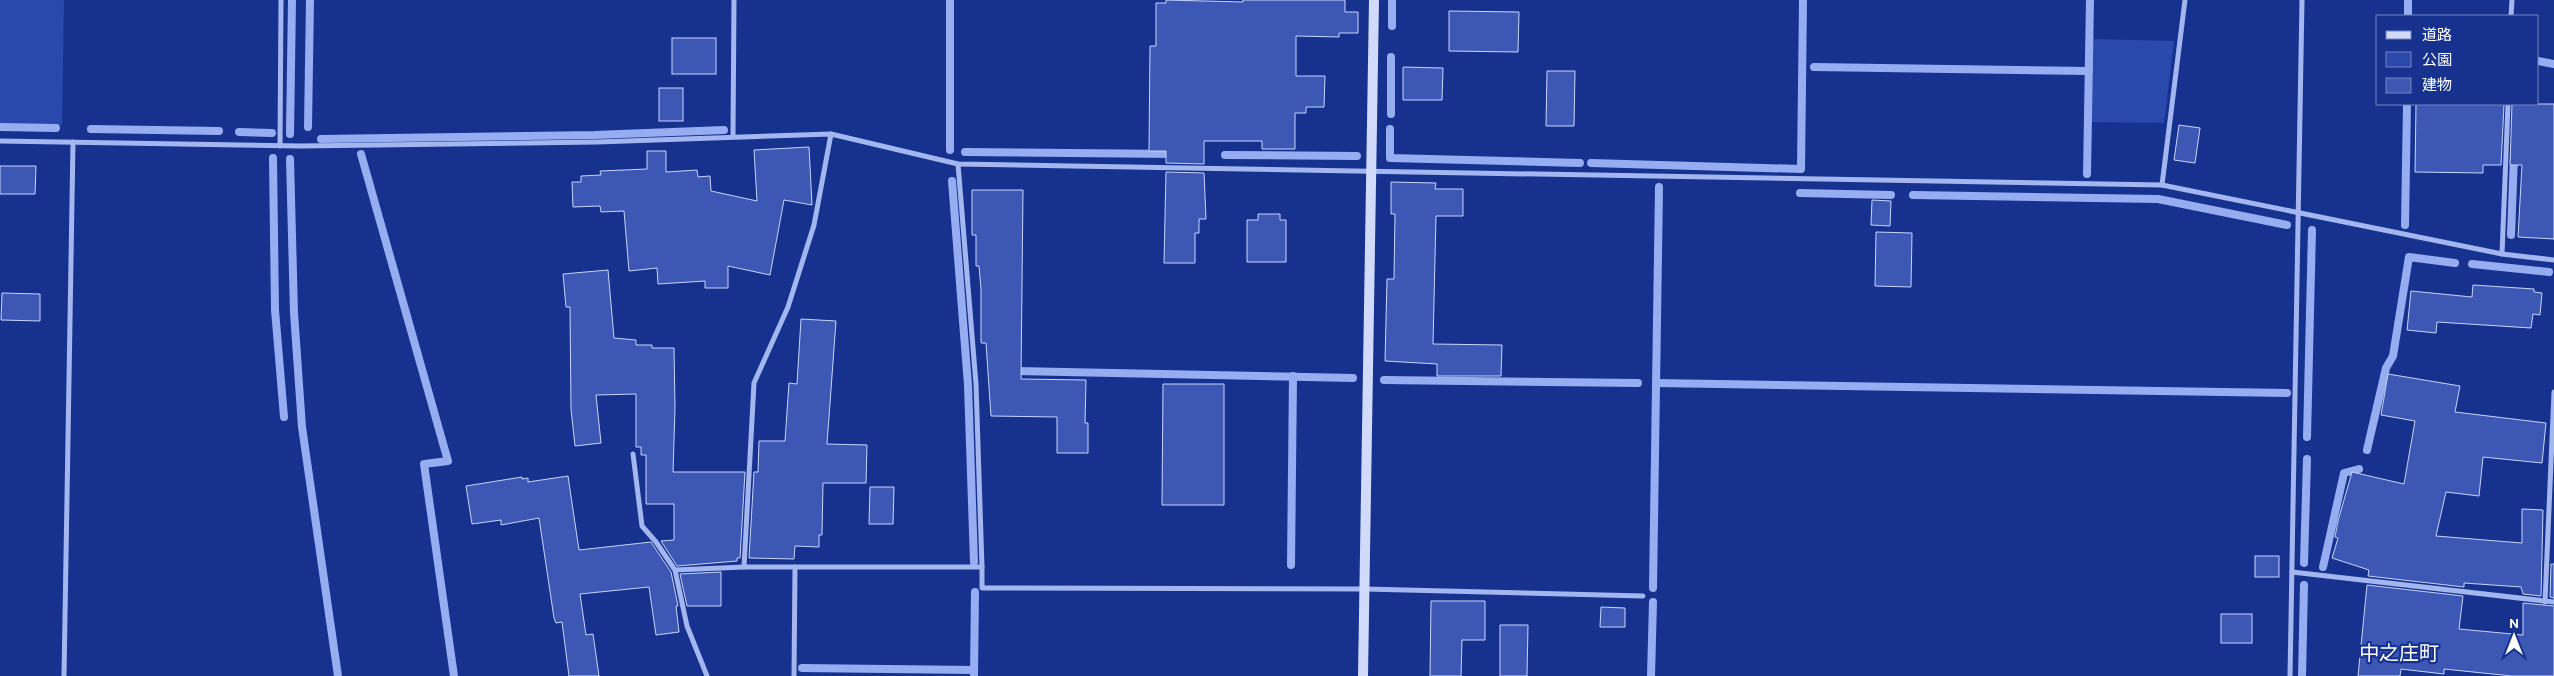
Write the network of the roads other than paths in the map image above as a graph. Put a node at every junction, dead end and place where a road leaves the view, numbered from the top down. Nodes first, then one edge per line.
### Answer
1 (281, 0) edge
2 (734, 0) edge
3 (1374, 0) edge
4 (2185, 0) edge
5 (2302, 0) edge
6 (2512, 0) edge
7 (2511, 15) edge
8 (2508, 105) edge
9 (831, 134) junction
10 (733, 136) junction
11 (0, 141) edge
12 (73, 142) junction
13 (280, 146) junction
14 (958, 164) junction
15 (1371, 172) junction
16 (2162, 185) junction
17 (2299, 213) junction
18 (2502, 254) junction
19 (2554, 260) edge
20 (2554, 392) edge
21 (633, 454) dead end
22 (744, 567) junction
23 (795, 567) junction
24 (982, 567) junction
25 (675, 570) junction
26 (2292, 572) junction
27 (1364, 589) junction
28 (1642, 596) dead end
29 (2545, 602) junction
30 (2554, 602) edge
31 (64, 676) edge
32 (707, 676) edge
33 (794, 676) edge
34 (1363, 676) edge
35 (2290, 676) edge

1 - 13 street
2 - 10 street
3 - 15 street
4 - 16 street
5 - 17 street
6 - 7 street
8 - 18 street
9 - 10 street
9 - 14 street
9 - 22 street
10 - 13 street
11 - 12 street
12 - 13 street
12 - 31 street
14 - 15 street
14 - 24 street
15 - 16 street
15 - 27 street
16 - 17 street
17 - 18 street
17 - 26 street
18 - 19 street
20 - 29 street
21 - 25 street
22 - 23 street
22 - 25 street
23 - 24 street
23 - 33 street
24 - 27 street
25 - 32 street
26 - 29 street
26 - 35 street
27 - 28 street
27 - 34 street
29 - 30 street

